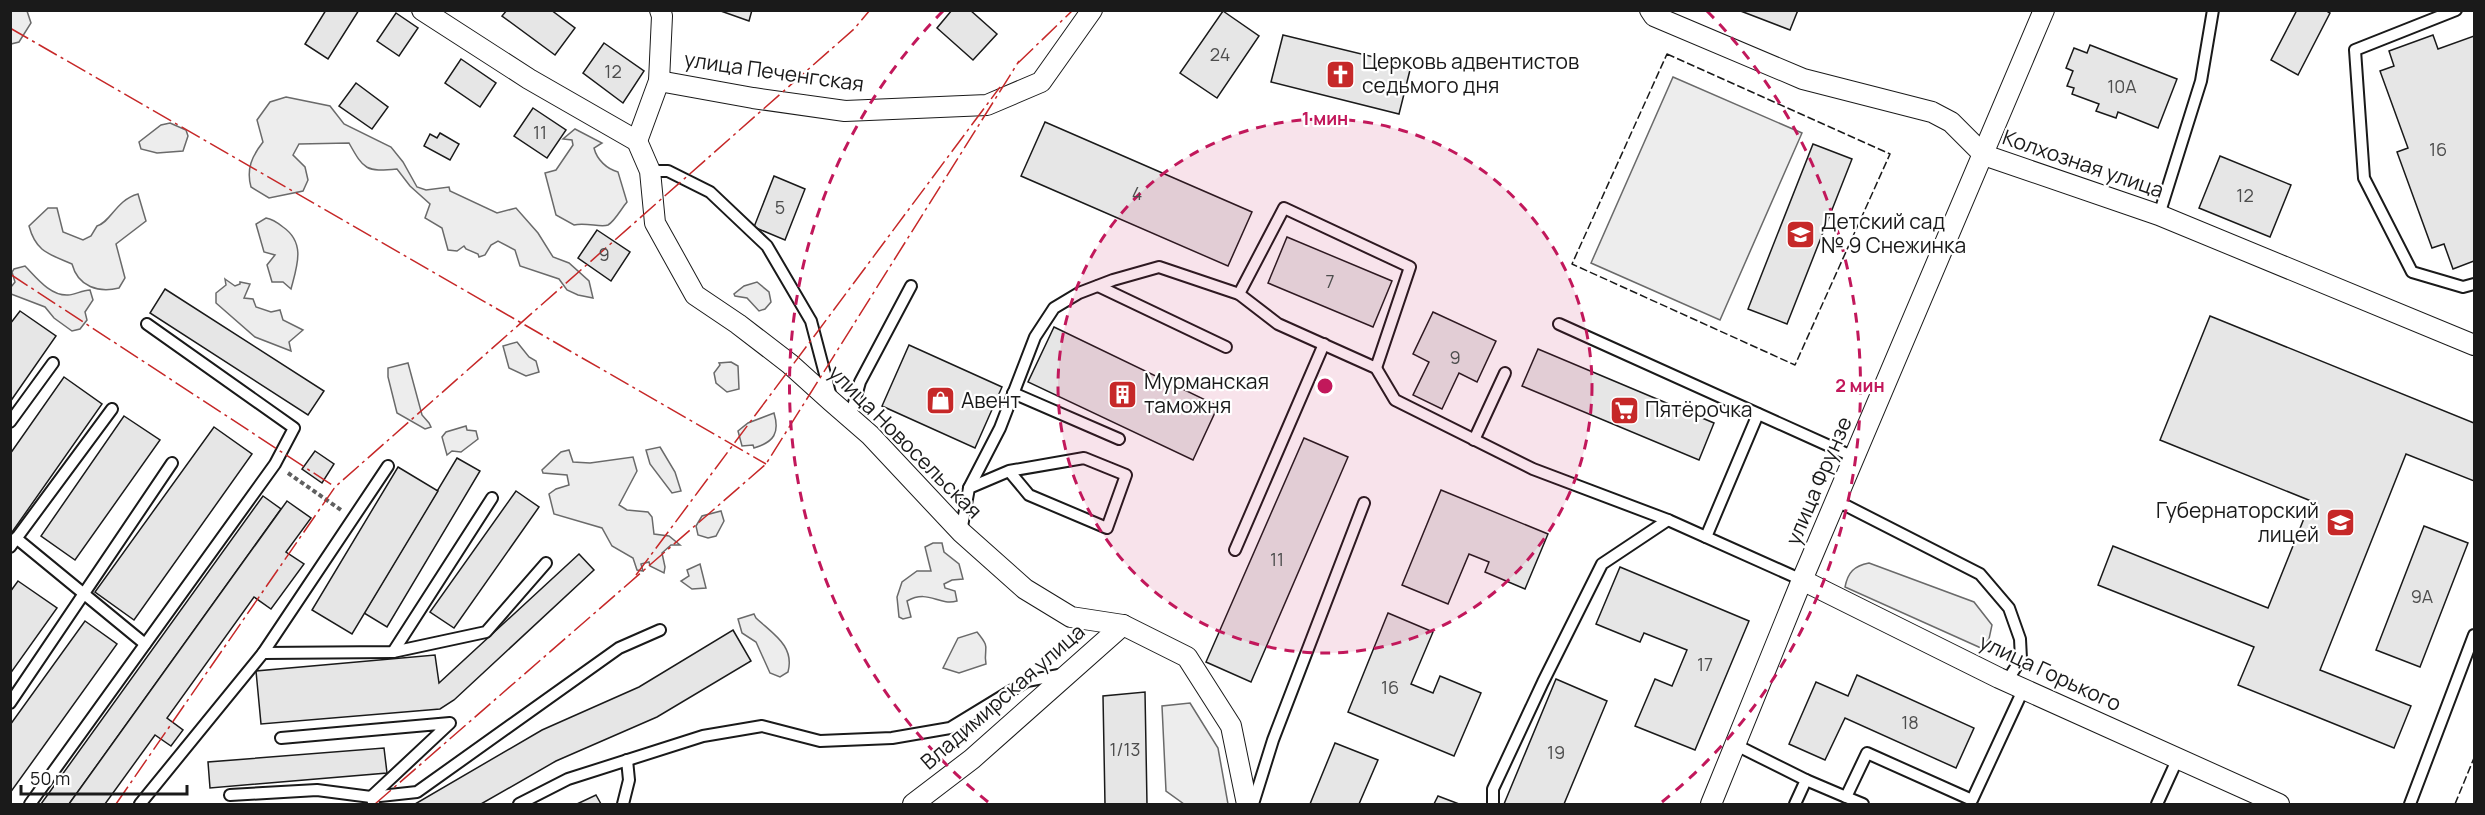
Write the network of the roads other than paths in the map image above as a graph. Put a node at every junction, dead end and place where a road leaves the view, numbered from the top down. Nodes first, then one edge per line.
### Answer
1 (422, 10) edge
2 (660, 10) edge
3 (1092, 10) edge
4 (1650, 10) edge
5 (2044, 10) edge
6 (2213, 10) edge
7 (2456, 10) edge
8 (659, 81) junction
9 (637, 141) junction
10 (1984, 155) junction
11 (650, 171) junction
12 (2159, 215) junction
13 (2475, 284) edge
14 (911, 286) dead end
15 (1098, 286) junction
16 (1239, 294) junction
17 (147, 324) dead end
18 (1559, 324) dead end
19 (1324, 344) junction
20 (2475, 345) edge
21 (1226, 347) dead end
22 (53, 363) dead end
23 (1376, 368) junction
24 (1505, 373) dead end
25 (1013, 393) junction
26 (831, 400) junction
27 (112, 410) dead end
28 (1758, 414) junction
29 (850, 417) junction
30 (10, 422) edge
31 (1119, 439) dead end
32 (1474, 440) junction
33 (1856, 458) junction
34 (172, 463) dead end
35 (388, 465) dead end
36 (1009, 471) junction
37 (969, 488) junction
38 (492, 498) dead end
39 (1838, 501) junction
40 (1364, 503) dead end
41 (1668, 520) junction
42 (961, 532) junction
43 (1706, 537) junction
44 (13, 542) edge
45 (1235, 550) dead end
46 (546, 563) dead end
47 (1802, 580) junction
48 (84, 594) junction
49 (1123, 625) junction
50 (660, 630) dead end
51 (2475, 635) edge
52 (145, 644) junction
53 (393, 652) junction
54 (263, 653) junction
55 (1069, 672) junction
56 (2015, 685) junction
57 (10, 703) edge
58 (281, 738) dead end
59 (1736, 745) junction
60 (2178, 758) junction
61 (627, 760) junction
62 (1806, 780) junction
63 (231, 795) dead end
64 (1846, 797) junction
65 (373, 801) edge
66 (30, 804) edge
67 (140, 804) edge
68 (519, 804) edge
69 (623, 804) edge
70 (913, 804) edge
71 (1247, 804) edge
72 (1253, 804) edge
73 (1493, 804) edge
74 (1711, 804) edge
75 (1795, 804) edge
76 (1863, 804) edge
77 (2157, 804) edge
78 (2279, 804) edge
79 (2410, 804) edge

1 - 9 street
2 - 8 street
3 - 8 street, улица Печенгская
4 - 10 street, Колхозная улица
5 - 10 street, улица Фрунзе
6 - 12 lane
7 - 13 lane
8 - 9 street
9 - 11 street, улица Новосельская
10 - 12 street, Колхозная улица
10 - 33 street, улица Фрунзе
11 - 26 street, улица Новосельская
11 - 26 lane
12 - 20 street, Колхозная улица
14 - 29 lane
15 - 16 lane
15 - 21 lane
15 - 25 lane
16 - 19 lane
16 - 23 lane
17 - 52 lane
18 - 28 lane
19 - 23 lane
19 - 45 lane
22 - 30 lane
23 - 32 lane
24 - 32 lane
25 - 31 lane
25 - 37 lane
26 - 29 street, улица Новосельская
27 - 44 lane
28 - 33 lane
28 - 43 lane
29 - 42 street, улица Новосельская
32 - 41 lane
33 - 39 street, улица Фрунзе
34 - 48 lane
35 - 54 lane
36 - 36 lane
36 - 37 lane
37 - 42 lane
38 - 53 lane
39 - 47 street, улица Фрунзе
39 - 56 lane
40 - 72 lane
41 - 43 lane
41 - 73 lane
42 - 49 street, улица Новосельская
43 - 47 lane
44 - 48 lane
46 - 53 lane
47 - 56 street, улица Горького
47 - 59 street, улица Фрунзе
48 - 52 lane
48 - 57 lane
49 - 55 street, Владимирская улица
49 - 71 street, улица Новосельская
50 - 65 lane
51 - 79 lane
52 - 66 lane
53 - 54 lane
54 - 67 lane
55 - 61 lane
55 - 70 street, Владимирская улица
56 - 60 street, улица Горького
56 - 64 lane
58 - 65 lane
59 - 62 lane
59 - 74 street, улица Фрунзе
60 - 77 lane
60 - 78 street, улица Горького
61 - 68 lane
61 - 69 lane
62 - 64 lane
62 - 75 lane
63 - 65 lane
64 - 76 lane

